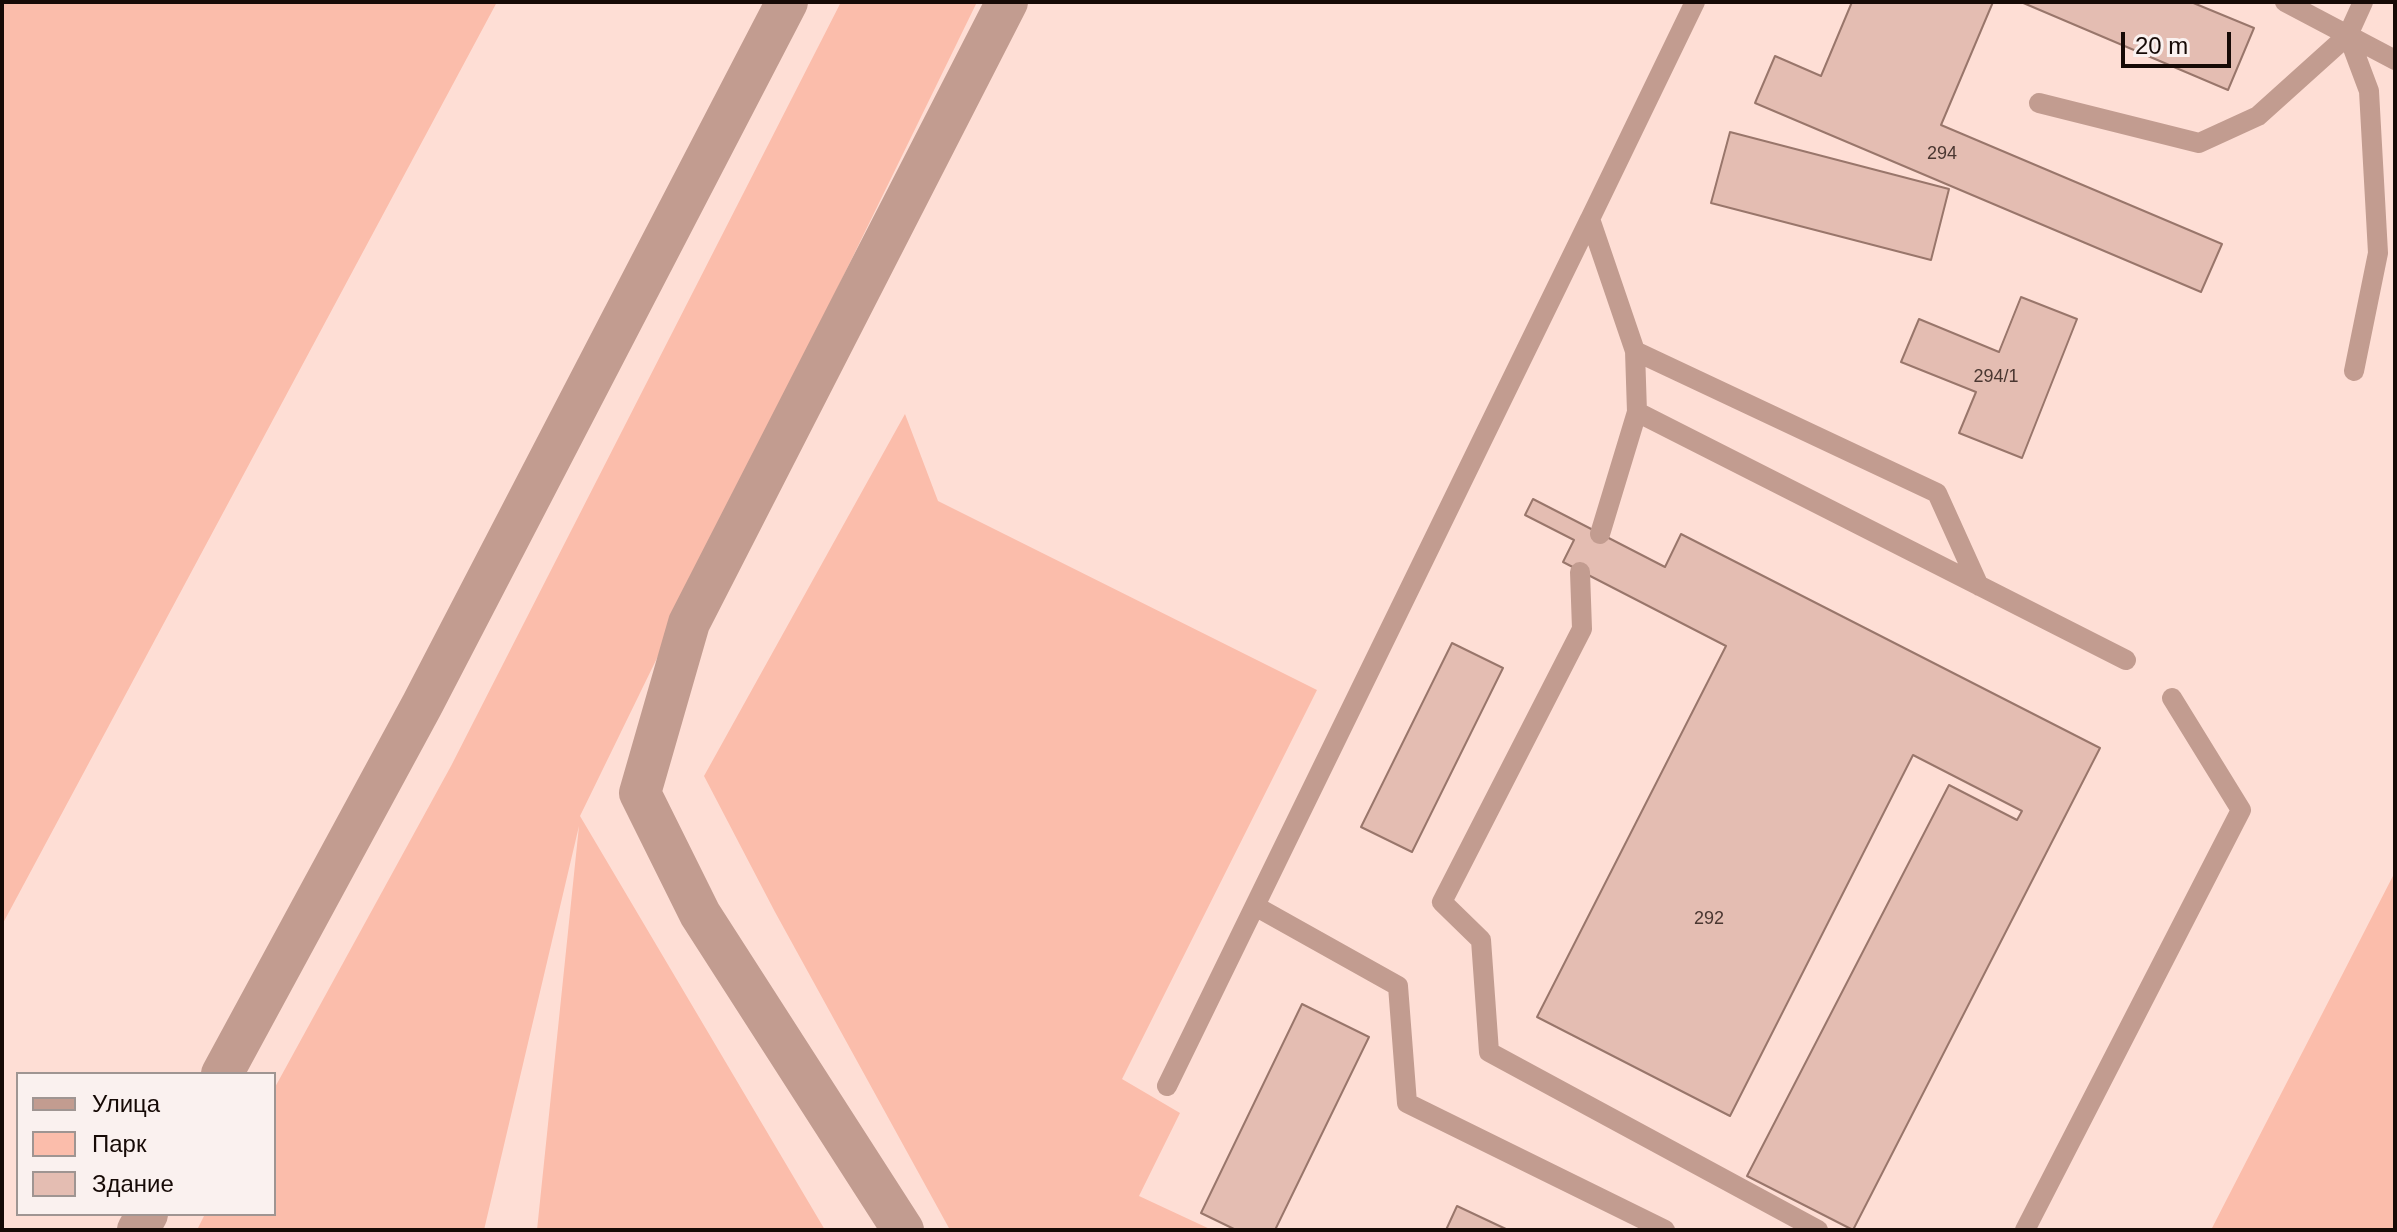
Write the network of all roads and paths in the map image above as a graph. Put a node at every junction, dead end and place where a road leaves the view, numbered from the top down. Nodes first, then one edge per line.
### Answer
1 (787, 2) edge
2 (1007, 2) edge
3 (1695, 2) edge
4 (2285, 2) edge
5 (2363, 2) edge
6 (2348, 35) junction
7 (2395, 60) edge
8 (2039, 103) dead end
9 (1590, 219) junction
10 (1635, 351) junction
11 (2354, 371) dead end
12 (1637, 412) junction
13 (1600, 534) dead end
14 (1580, 572) dead end
15 (1979, 586) junction
16 (2126, 660) dead end
17 (2172, 698) dead end
18 (1255, 906) junction
19 (223, 1072) edge
20 (1167, 1086) dead end
21 (903, 1230) edge
22 (1665, 1230) edge
23 (1818, 1230) edge
24 (2025, 1230) edge

1 - 19 street
2 - 21 street
3 - 9 lane
4 - 6 lane
5 - 6 lane
6 - 7 lane
6 - 8 lane
6 - 11 lane
9 - 10 lane
9 - 18 lane
10 - 12 lane
10 - 15 lane
12 - 13 lane
12 - 15 lane
14 - 23 lane
15 - 16 lane
17 - 24 lane
18 - 20 lane
18 - 22 lane

